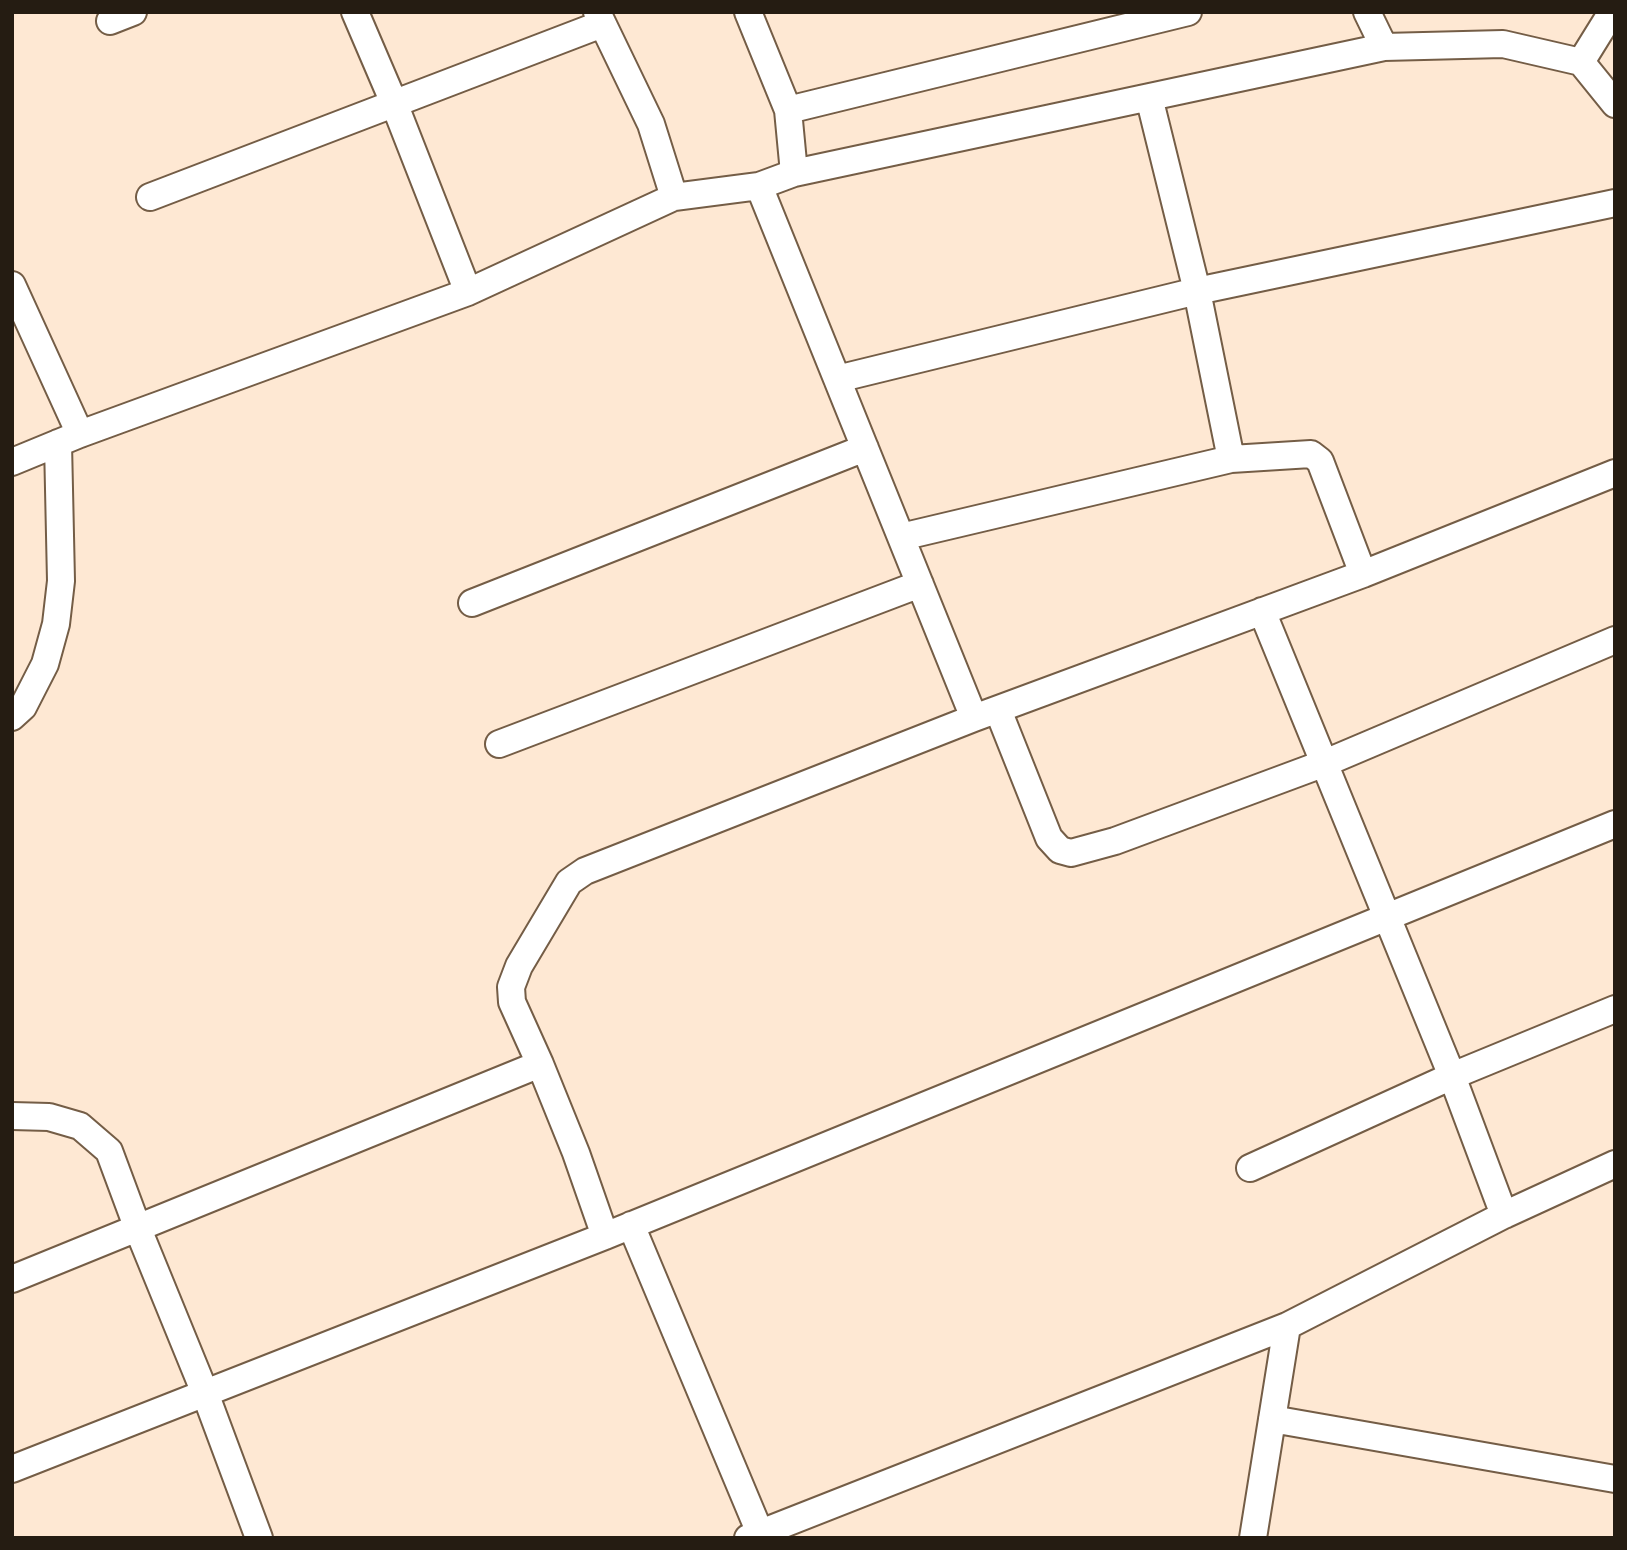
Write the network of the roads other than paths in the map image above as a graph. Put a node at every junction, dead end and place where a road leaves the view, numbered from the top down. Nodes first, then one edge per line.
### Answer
1 (355, 12) edge
2 (748, 12) edge
3 (1188, 12) edge
4 (1367, 12) edge
5 (1612, 12) edge
6 (599, 18) edge
7 (1384, 47) junction
8 (1581, 62) junction
9 (1149, 97) junction
10 (394, 103) junction
11 (1615, 104) edge
12 (788, 110) junction
13 (794, 173) junction
14 (759, 186) junction
15 (150, 197) dead end
16 (674, 197) junction
17 (1615, 203) edge
18 (12, 285) edge
19 (1197, 291) junction
20 (468, 292) junction
21 (837, 379) junction
22 (69, 438) junction
23 (865, 448) junction
24 (1231, 459) junction
25 (12, 462) edge
26 (1615, 473) edge
27 (901, 537) junction
28 (1363, 574) junction
29 (920, 584) junction
30 (472, 603) dead end
31 (1262, 611) junction
32 (1615, 640) edge
33 (986, 714) junction
34 (12, 717) edge
35 (499, 744) dead end
36 (1325, 763) junction
37 (1615, 824) edge
38 (1386, 916) junction
39 (1615, 1009) edge
40 (540, 1064) junction
41 (1452, 1076) junction
42 (12, 1116) edge
43 (1615, 1164) edge
44 (1250, 1168) dead end
45 (1504, 1215) junction
46 (631, 1225) junction
47 (138, 1229) junction
48 (605, 1236) junction
49 (12, 1279) edge
50 (1287, 1326) junction
51 (205, 1393) junction
52 (1272, 1419) junction
53 (12, 1469) edge
54 (1615, 1479) edge
55 (754, 1535) edge
56 (1251, 1537) edge
57 (259, 1538) edge

1 - 10 street
2 - 12 street
3 - 12 street
4 - 7 street
5 - 8 street
6 - 10 street
6 - 16 street
7 - 8 street
7 - 9 street
8 - 11 street
9 - 13 street
9 - 19 street
10 - 15 street
10 - 20 street
12 - 13 street
13 - 14 street
14 - 16 street
14 - 21 street
16 - 20 street
17 - 19 street
18 - 22 street
19 - 21 street
19 - 24 street
20 - 22 street
21 - 23 street
22 - 25 street
22 - 34 street
23 - 27 street
23 - 30 street
24 - 27 street
24 - 28 street
26 - 28 street
27 - 29 street
28 - 31 street
29 - 33 street
29 - 35 street
31 - 33 street
31 - 36 street
32 - 36 street
33 - 36 street
33 - 40 street
36 - 38 street
37 - 38 street
38 - 41 street
38 - 46 street
39 - 41 street
40 - 47 street
40 - 48 street
41 - 44 street
41 - 45 street
42 - 47 street
43 - 45 street
45 - 50 street
46 - 48 street
46 - 55 street
47 - 49 street
47 - 51 street
48 - 51 street
50 - 52 street
50 - 55 street
51 - 53 street
51 - 57 street
52 - 54 street
52 - 56 street

